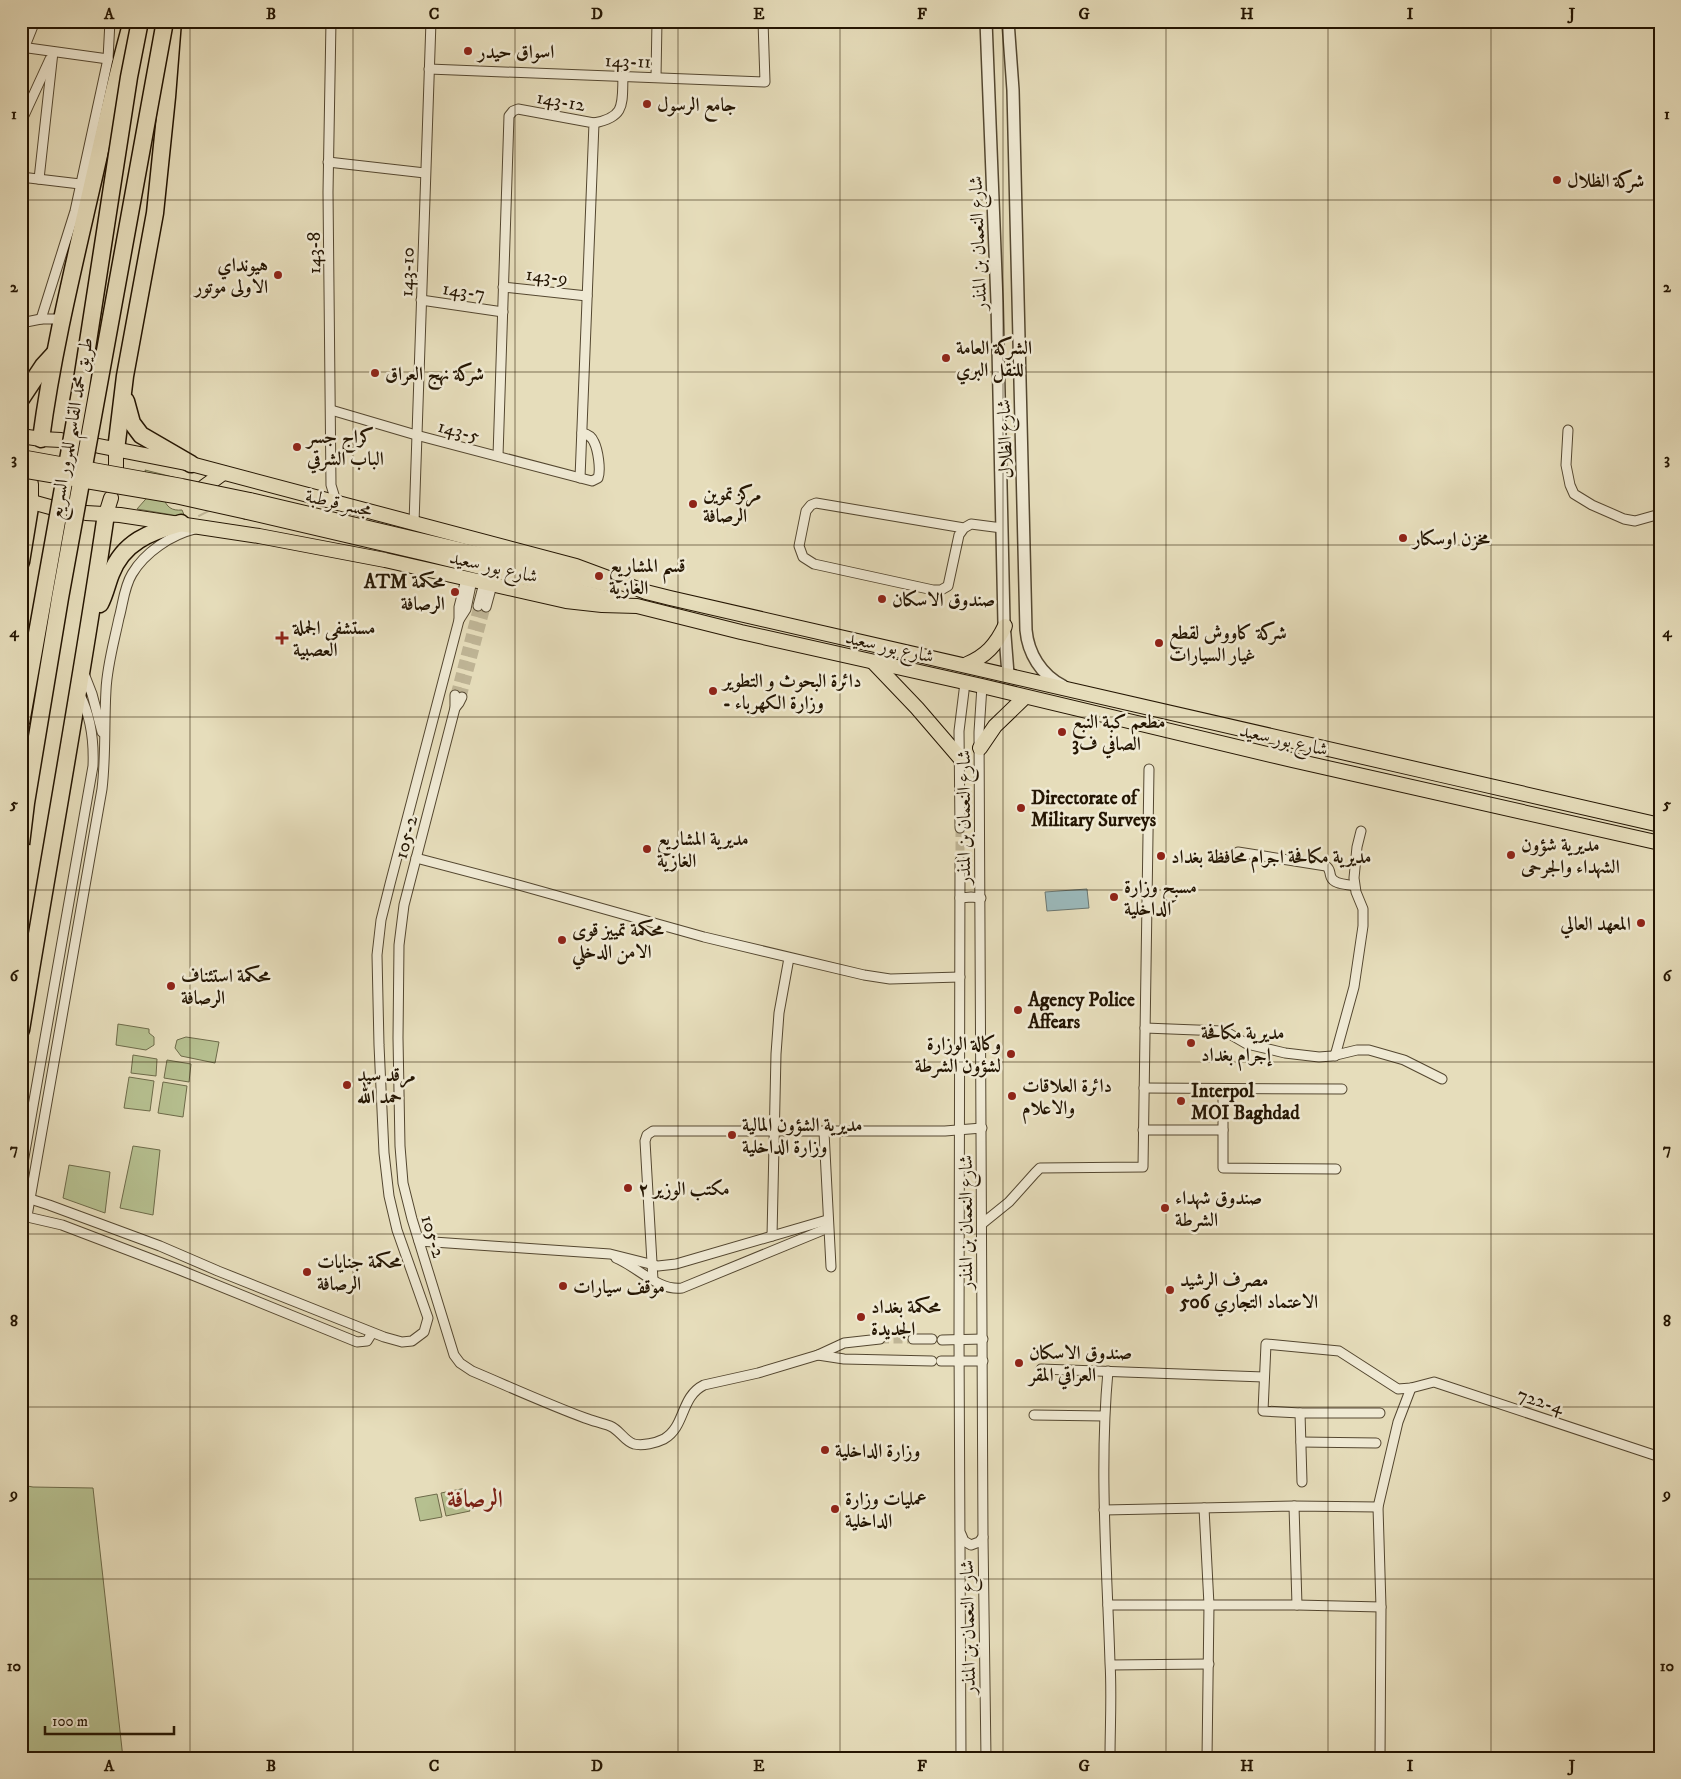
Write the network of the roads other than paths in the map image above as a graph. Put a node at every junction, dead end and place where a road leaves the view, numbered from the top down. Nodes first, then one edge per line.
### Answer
1 (34, 21) edge
2 (110, 21) edge
3 (132, 21) edge
4 (140, 21) edge
5 (165, 21) edge
6 (173, 21) edge
7 (331, 21) edge
8 (431, 21) edge
9 (657, 21) edge
10 (763, 21) edge
11 (986, 21) edge
12 (1008, 21) edge
13 (23, 51) edge
14 (53, 52) junction
15 (108, 59) junction
16 (429, 69) junction
17 (623, 76) junction
18 (656, 77) junction
19 (21, 122) edge
20 (594, 123) junction
21 (328, 162) junction
22 (425, 173) junction
23 (21, 177) edge
24 (40, 179) junction
25 (80, 184) junction
26 (994, 222) junction
27 (1016, 222) junction
28 (503, 286) junction
29 (587, 296) junction
30 (421, 300) junction
31 (997, 302) junction
32 (1018, 302) junction
33 (502, 312) junction
34 (41, 319) junction
35 (63, 319) junction
36 (21, 323) edge
37 (56, 353) junction
38 (124, 394) junction
39 (21, 398) edge
40 (331, 410) junction
41 (1568, 430) dead end
42 (582, 433) junction
43 (416, 435) junction
44 (21, 436) edge
45 (41, 439) junction
46 (61, 440) dead end
47 (99, 446) dead end
48 (116, 450) junction
49 (498, 456) junction
50 (21, 457) edge
51 (36, 457) dead end
52 (191, 464) junction
53 (21, 470) edge
54 (116, 472) dead end
55 (223, 473) junction
56 (580, 478) junction
57 (31, 484) dead end
58 (331, 485) junction
59 (204, 487) dead end
60 (318, 498) junction
61 (26, 500) edge
62 (339, 504) junction
63 (109, 506) junction
64 (249, 506) junction
65 (50, 507) dead end
66 (86, 513) dead end
67 (1660, 514) edge
68 (1024, 516) junction
69 (204, 520) junction
70 (1002, 522) junction
71 (180, 523) junction
72 (414, 523) junction
73 (964, 528) junction
74 (22, 558) edge
75 (479, 582) junction
76 (646, 592) junction
77 (482, 606) tunnel mouth
78 (637, 606) junction
79 (90, 618) junction
80 (1004, 626) junction
81 (872, 661) junction
82 (967, 664) junction
83 (82, 668) junction
84 (1008, 674) junction
85 (965, 683) junction
86 (982, 686) junction
87 (1069, 689) junction
88 (78, 692) junction
89 (459, 696) tunnel mouth
90 (1024, 698) junction
91 (21, 723) edge
92 (980, 748) junction
93 (105, 750) junction
94 (960, 758) junction
95 (1148, 769) dead end
96 (1660, 825) edge
97 (960, 828) tunnel mouth
98 (1361, 831) dead end
99 (1660, 843) edge
100 (21, 844) edge
101 (1238, 852) dead end
102 (416, 858) junction
103 (960, 861) tunnel mouth
104 (1354, 886) junction
105 (960, 898) junction
106 (981, 898) junction
107 (789, 958) junction
108 (960, 978) junction
109 (1145, 1028) junction
110 (21, 1030) edge
111 (1335, 1056) junction
112 (1442, 1079) dead end
113 (1144, 1088) junction
114 (1224, 1089) junction
115 (1342, 1089) dead end
116 (982, 1128) junction
117 (960, 1130) junction
118 (1143, 1130) junction
119 (1223, 1130) junction
120 (774, 1131) junction
121 (824, 1132) junction
122 (1336, 1169) dead end
123 (21, 1174) edge
124 (26, 1197) edge
125 (50, 1205) junction
126 (24, 1216) edge
127 (46, 1220) junction
128 (983, 1223) junction
129 (827, 1224) junction
130 (772, 1236) junction
131 (419, 1241) junction
132 (601, 1253) junction
133 (652, 1264) junction
134 (831, 1267) dead end
135 (218, 1271) junction
136 (653, 1280) junction
137 (213, 1284) junction
138 (372, 1333) junction
139 (880, 1339) tunnel mouth
140 (913, 1339) tunnel mouth
141 (983, 1339) junction
142 (959, 1340) junction
143 (853, 1341) junction
144 (818, 1355) junction
145 (853, 1359) junction
146 (960, 1361) junction
147 (983, 1361) junction
148 (1041, 1368) dead end
149 (1108, 1371) junction
150 (1264, 1377) junction
151 (1411, 1388) junction
152 (1380, 1413) dead end
153 (1300, 1414) junction
154 (1034, 1415) dead end
155 (1104, 1416) junction
156 (1300, 1442) junction
157 (1376, 1443) dead end
158 (1660, 1457) edge
159 (1302, 1482) dead end
160 (1294, 1506) junction
161 (1378, 1507) junction
162 (1204, 1508) junction
163 (1104, 1510) junction
164 (961, 1534) junction
165 (983, 1537) junction
166 (1108, 1605) junction
167 (1210, 1605) junction
168 (1297, 1605) junction
169 (1381, 1607) junction
170 (1209, 1664) junction
171 (1111, 1665) junction
172 (961, 1758) edge
173 (986, 1758) edge
174 (1096, 1758) edge
175 (1110, 1758) edge
176 (1207, 1758) edge
177 (1380, 1758) edge

1 - 13 street
2 - 15 street
3 - 35 highway
4 - 91 highway, طريق محمد القاسم للمرور السريع, bridge
5 - 100 highway, طريق محمد القاسم للمرور السريع, bridge
6 - 38 highway
7 - 21 street, 143-8
8 - 16 street, 143-10
9 - 18 street
10 - 18 street, 143-11
11 - 26 street, شارع النعمان بن المنذر
12 - 27 street, شارع الظلال
13 - 14 street
14 - 15 street
14 - 19 street
14 - 24 street
15 - 25 street
16 - 17 street, 143-11
16 - 22 street, 143-10
17 - 18 street, 143-11
17 - 20 street
20 - 28 street, 143-12
20 - 29 street, 143-12
21 - 22 street
21 - 40 street, 143-8
22 - 30 street, 143-10
23 - 24 street
24 - 25 street
25 - 34 street
26 - 27 street
26 - 31 street, شارع النعمان بن المنذر
27 - 32 street, شارع الظلال
28 - 29 street, 143-9
28 - 33 street, 143-12
29 - 42 street, 143-12
30 - 33 street, 143-7
30 - 43 street, 143-10
31 - 32 street
31 - 70 street, شارع النعمان بن المنذر
32 - 68 street, شارع الظلال
33 - 49 street, 143-12
34 - 35 street
34 - 36 street
35 - 37 highway
37 - 39 highway
37 - 45 highway
38 - 48 highway
38 - 52 highway
40 - 43 street, 143-5
40 - 58 street, 143-8
41 - 67 street
42 - 56 street, 143-12
42 - 56 street
43 - 49 street, 143-5
43 - 72 street, 143-10
44 - 45 main road
45 - 46 main road
45 - 51 main road
47 - 48 main road, شارع بور سعيد
48 - 52 main road, شارع بور سعيد
48 - 54 main road
49 - 56 street, 143-5
50 - 64 main road, مجسر قرطبة, bridge
52 - 55 main road, شارع بور سعيد
53 - 64 main road, مجسر قرطبة, bridge
55 - 59 main road
55 - 60 main road, شارع بور سعيد
57 - 61 main road
58 - 60 street
58 - 62 street, 143-8
60 - 62 main road, شارع بور سعيد
61 - 65 main road
61 - 74 highway
62 - 72 main road, شارع بور سعيد
63 - 66 main road
63 - 71 main road
63 - 79 highway
64 - 76 main road, مجسر قرطبة
64 - 78 main road, مجسر قرطبة
68 - 70 street
68 - 87 street, شارع الظلال
69 - 71 main road
69 - 75 main road, شارع بور سعيد
69 - 93 street
70 - 73 street
70 - 80 street, شارع النعمان بن المنذر
71 - 79 highway
72 - 76 main road, شارع بور سعيد
73 - 73 street
75 - 77 street
75 - 78 main road, شارع بور سعيد
75 - 138 street
76 - 82 main road, شارع بور سعيد
78 - 81 main road, شارع بور سعيد
79 - 83 highway
80 - 82 main road
80 - 84 street, شارع النعمان بن المنذر
81 - 85 main road, شارع بور سعيد
81 - 94 main road
82 - 84 main road, شارع بور سعيد
83 - 88 highway
83 - 93 street
84 - 87 main road, شارع بور سعيد
85 - 86 main road, شارع بور سعيد
85 - 94 street, شارع النعمان بن المنذر
86 - 90 main road, شارع بور سعيد
86 - 92 street, شارع النعمان بن المنذر
87 - 96 main road, شارع بور سعيد
88 - 110 highway
88 - 123 street
89 - 102 street, 105-2
90 - 92 main road
90 - 99 main road, شارع بور سعيد
92 - 106 street, شارع النعمان بن المنذر
93 - 124 street
94 - 97 street, شارع النعمان بن المنذر
95 - 109 street
98 - 104 street
101 - 104 street
102 - 107 street
102 - 131 street, 105-2
103 - 105 street, شارع النعمان بن المنذر
104 - 111 street
105 - 106 street
105 - 108 street, شارع النعمان بن المنذر
106 - 116 street, شارع النعمان بن المنذر
107 - 108 street
107 - 120 street
108 - 117 street, شارع النعمان بن المنذر
109 - 111 street
109 - 113 street
111 - 112 street
113 - 114 street
113 - 118 street
114 - 115 street
114 - 119 street
116 - 117 street
116 - 128 street, شارع النعمان بن المنذر
117 - 121 street
117 - 142 street, شارع النعمان بن المنذر
118 - 119 street
118 - 128 street
119 - 122 street
120 - 121 street
120 - 130 street
120 - 133 street
121 - 129 street
124 - 125 street
124 - 126 street
125 - 127 street
125 - 135 street
126 - 127 street
127 - 137 street
128 - 141 street, شارع النعمان بن المنذر
129 - 130 street
129 - 134 street
129 - 136 street
130 - 133 street
131 - 132 street
131 - 144 street, 105-2
132 - 133 street
132 - 136 street
133 - 136 street
135 - 137 street
135 - 138 street
137 - 138 street
139 - 143 street, 105-2
140 - 142 street
141 - 142 street
141 - 147 street, شارع النعمان بن المنذر
142 - 146 street, شارع النعمان بن المنذر
143 - 144 street, 105-2
143 - 145 street
144 - 145 street, 105-2
145 - 146 street, 105-2
146 - 147 street, 105-2
146 - 164 street, شارع النعمان بن المنذر
147 - 165 street, شارع النعمان بن المنذر
148 - 149 street
149 - 150 street
149 - 155 street
150 - 151 street
150 - 153 street
151 - 158 street, 722-4
151 - 161 street
152 - 153 street
153 - 156 street
154 - 155 street
155 - 163 street
156 - 157 street
156 - 159 street
160 - 161 street
160 - 162 street
160 - 168 street
161 - 169 street
162 - 163 street
162 - 167 street
163 - 166 street
164 - 165 street
164 - 172 street, شارع النعمان بن المنذر
165 - 173 street, شارع النعمان بن المنذر
166 - 167 street
166 - 171 street
167 - 168 street
167 - 170 street
168 - 169 street
169 - 177 street
170 - 171 street
170 - 176 street
171 - 175 street
174 - 175 street

